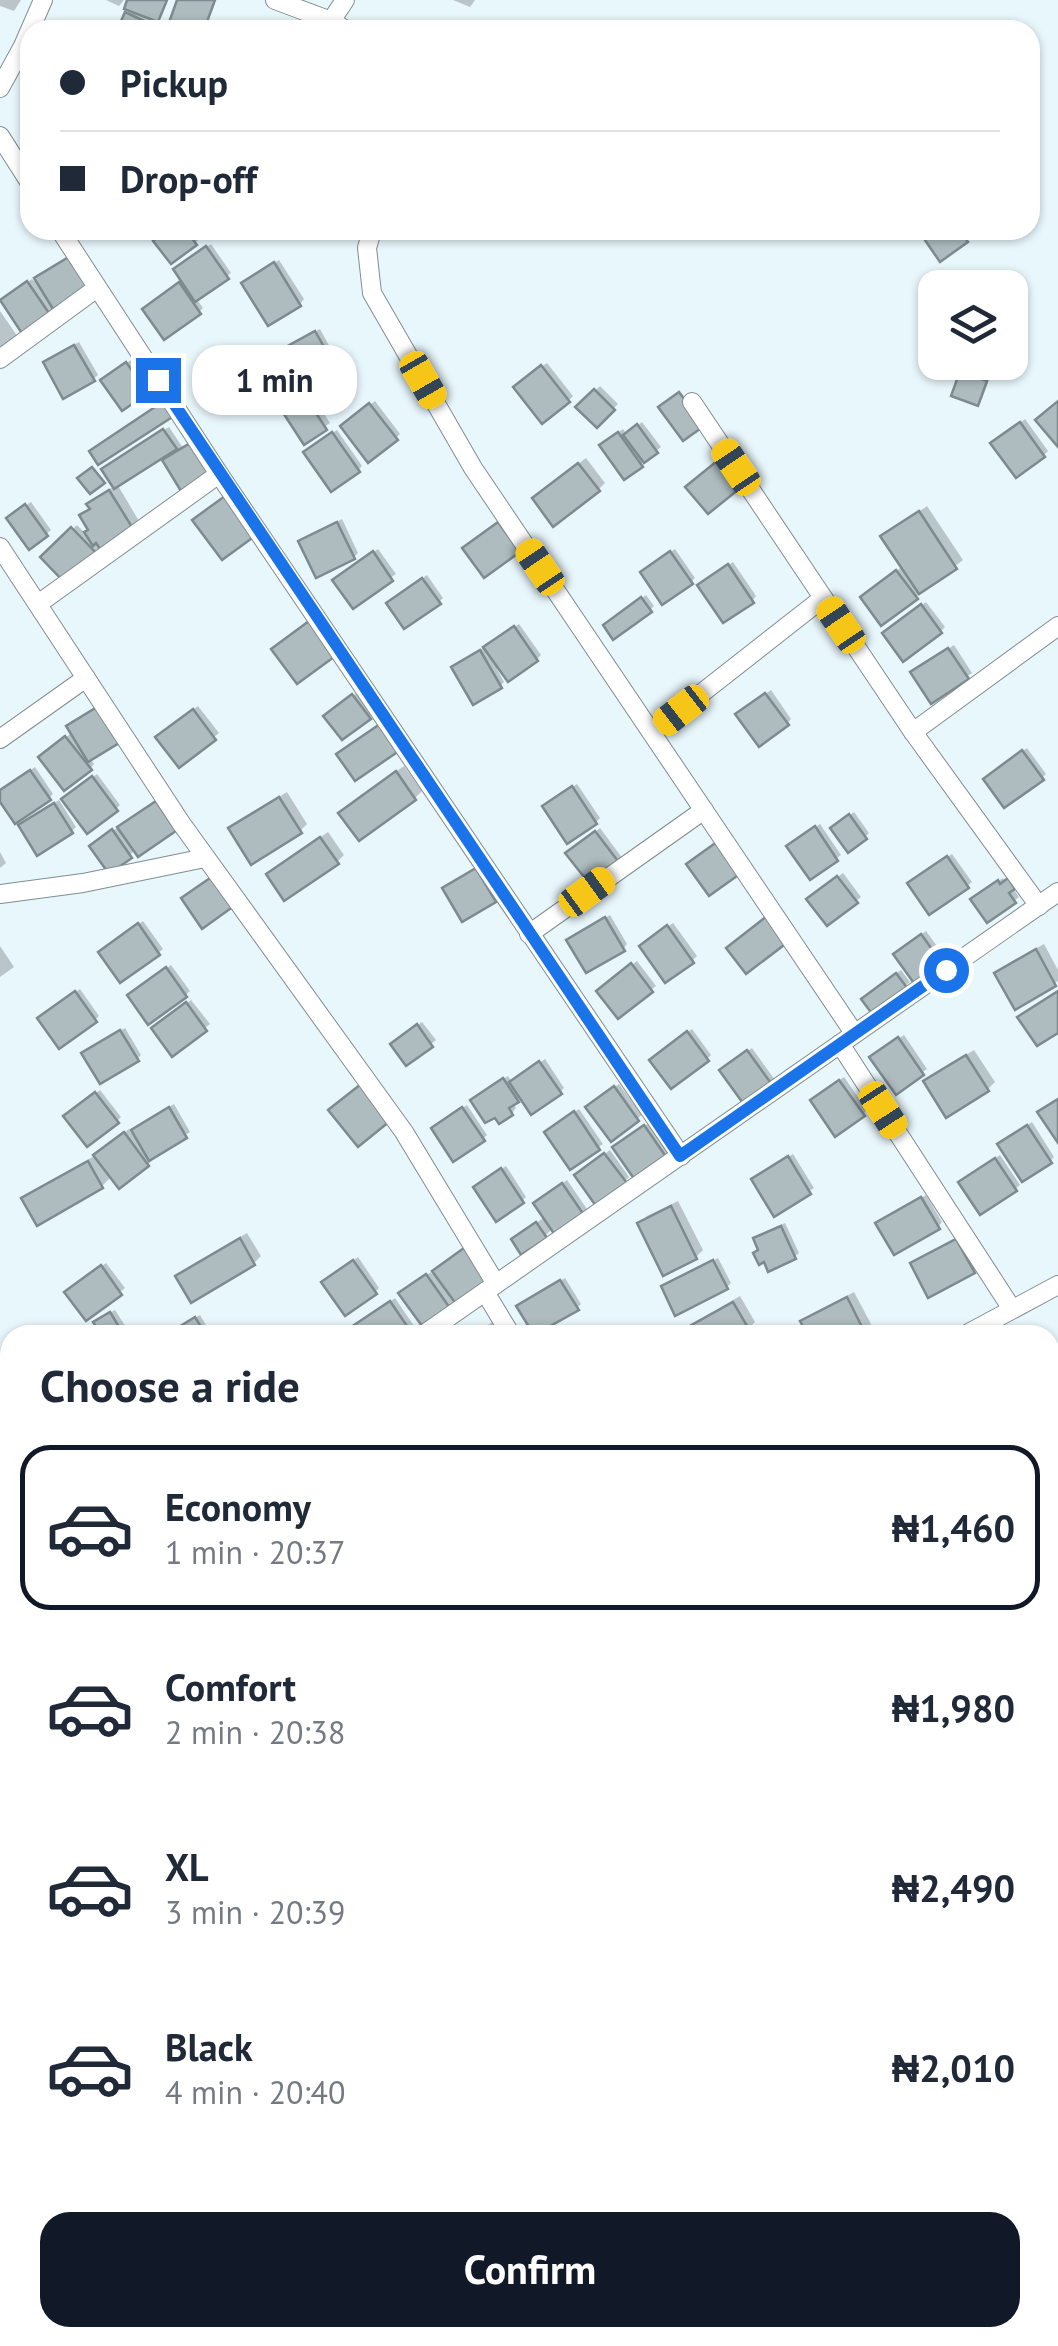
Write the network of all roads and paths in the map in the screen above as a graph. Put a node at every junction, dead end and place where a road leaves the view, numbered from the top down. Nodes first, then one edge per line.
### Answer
1 (275, 0) edge
2 (324, 20) edge
3 (20, 51) edge
4 (0, 88) edge
5 (0, 136) edge
6 (20, 167) edge
7 (66, 240) edge
8 (369, 240) edge
9 (97, 288) junction
10 (0, 359) edge
11 (692, 402) dead end
12 (219, 474) junction
13 (0, 547) edge
14 (823, 598) junction
15 (38, 604) junction
16 (1058, 626) edge
17 (86, 678) junction
18 (652, 732) junction
19 (913, 732) junction
20 (0, 739) edge
21 (704, 810) junction
22 (206, 858) junction
23 (1058, 892) edge
24 (0, 894) edge
25 (1038, 906) junction
26 (529, 934) junction
27 (847, 1038) junction
28 (680, 1156) junction
29 (1058, 1285) edge
30 (490, 1288) junction
31 (1012, 1309) junction
32 (436, 1325) edge
33 (507, 1325) edge
34 (984, 1325) edge

1 - 2 street
3 - 4 street
5 - 6 street
7 - 9 street
8 - 18 street
9 - 10 street
9 - 12 street
11 - 14 street
12 - 15 street
12 - 26 street
13 - 15 street
14 - 18 street
14 - 19 street
15 - 17 street
16 - 19 street
17 - 20 street
17 - 22 street
18 - 21 street
19 - 25 street
21 - 26 street
21 - 27 street
22 - 24 street
22 - 30 street
23 - 25 street
25 - 27 street
26 - 28 street
27 - 28 street
27 - 31 street
28 - 30 street
29 - 31 street
30 - 32 street
30 - 33 street
31 - 34 street

